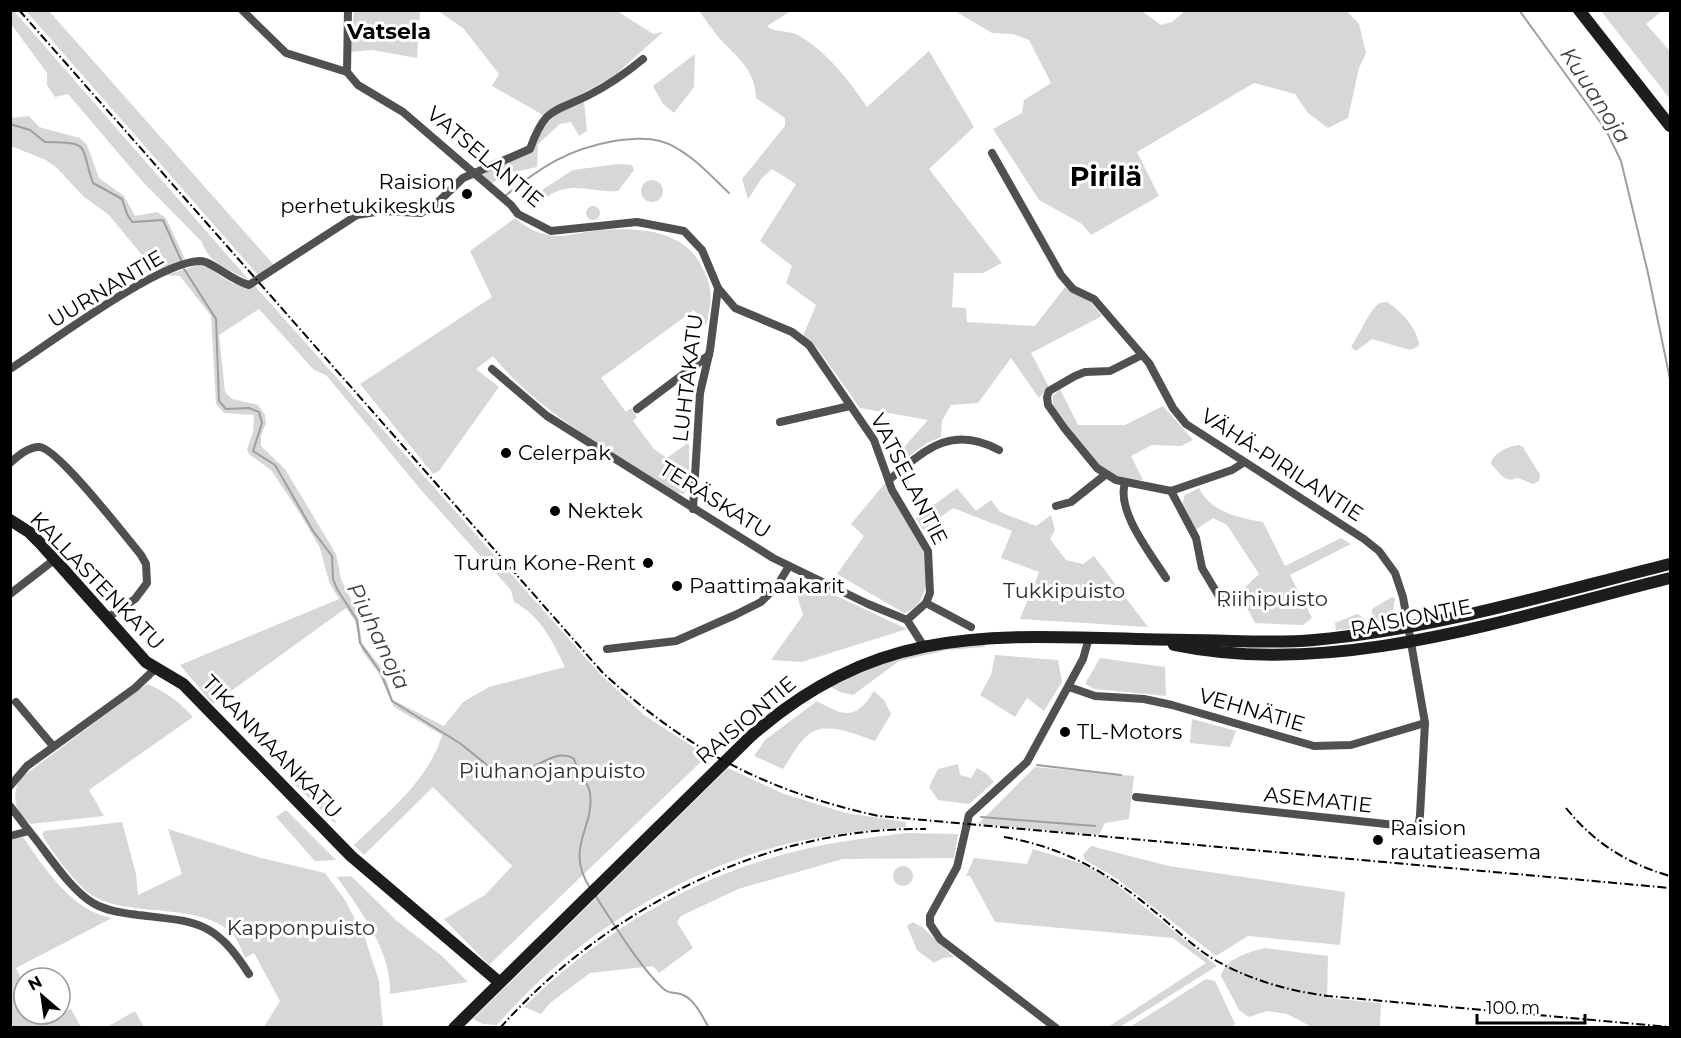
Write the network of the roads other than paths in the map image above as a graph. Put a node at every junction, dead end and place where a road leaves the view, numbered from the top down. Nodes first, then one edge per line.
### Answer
1 (242, 10) edge
2 (348, 10) edge
3 (1579, 10) edge
4 (643, 59) dead end
5 (347, 72) junction
6 (1671, 126) edge
7 (992, 153) dead end
8 (471, 173) junction
9 (718, 288) junction
10 (709, 355) junction
11 (1142, 355) junction
12 (10, 369) edge
13 (492, 369) dead end
14 (850, 405) junction
15 (638, 409) dead end
16 (780, 422) dead end
17 (999, 450) dead end
18 (10, 463) edge
19 (1243, 463) junction
20 (1105, 475) junction
21 (889, 480) junction
22 (1125, 483) junction
23 (1171, 491) junction
24 (1056, 506) dead end
25 (693, 509) junction
26 (10, 520) edge
27 (54, 560) junction
28 (1671, 564) edge
29 (789, 566) junction
30 (1166, 578) dead end
31 (1671, 578) edge
32 (10, 594) edge
33 (926, 603) junction
34 (1223, 603) dead end
35 (107, 618) junction
36 (908, 620) junction
37 (971, 627) dead end
38 (1407, 627) junction
39 (1089, 638) junction
40 (1410, 640) junction
41 (1155, 641) junction
42 (923, 645) junction
43 (607, 649) dead end
44 (154, 669) junction
45 (1069, 687) junction
46 (16, 702) dead end
47 (1425, 723) junction
48 (53, 746) junction
49 (12, 780) edge
50 (1136, 797) dead end
51 (10, 806) edge
52 (29, 831) junction
53 (10, 836) edge
54 (249, 974) dead end
55 (499, 982) junction
56 (454, 1028) edge
57 (1056, 1028) edge

1 - 5 street
2 - 5 street
3 - 6 main road
4 - 8 street
5 - 8 street, VATSELANTIE
7 - 11 street, VÄHÄ-PIRILANTIE
8 - 9 street, VATSELANTIE
8 - 12 street, UURNANTIE
9 - 10 street, LUHTAKATU
9 - 14 street, VATSELANTIE
10 - 15 street
10 - 25 street, LUHTAKATU
11 - 19 street, VÄHÄ-PIRILANTIE
11 - 20 street
13 - 25 street, TERÄSKATU
14 - 16 street
14 - 21 street, VATSELANTIE
17 - 21 street
18 - 35 street
19 - 23 street
19 - 38 street, VÄHÄ-PIRILANTIE
20 - 22 street
20 - 24 street
21 - 33 street, VATSELANTIE
22 - 23 street
22 - 30 street
23 - 34 street
25 - 29 street, TERÄSKATU
26 - 27 main road, KALLASTENKATU
27 - 32 street
27 - 35 main road, KALLASTENKATU
28 - 38 main road, RAISIONTIE
29 - 36 street, TERÄSKATU
29 - 43 street
31 - 40 main road, RAISIONTIE
33 - 36 street
33 - 37 street
35 - 44 main road, KALLASTENKATU
36 - 42 street
38 - 40 street, VÄHÄ-PIRILANTIE
38 - 41 main road, RAISIONTIE
39 - 41 main road, RAISIONTIE
39 - 42 main road, RAISIONTIE
39 - 45 street
40 - 41 main road, RAISIONTIE
40 - 47 street, ASEMATIE
42 - 55 main road, RAISIONTIE
44 - 48 street
44 - 55 main road, TIKANMAANKATU
45 - 47 street, VEHNÄTIE
45 - 57 street
46 - 48 street
47 - 50 street, ASEMATIE
48 - 49 street
51 - 52 street
52 - 53 street
52 - 54 street
55 - 56 main road, RAISIONTIE

